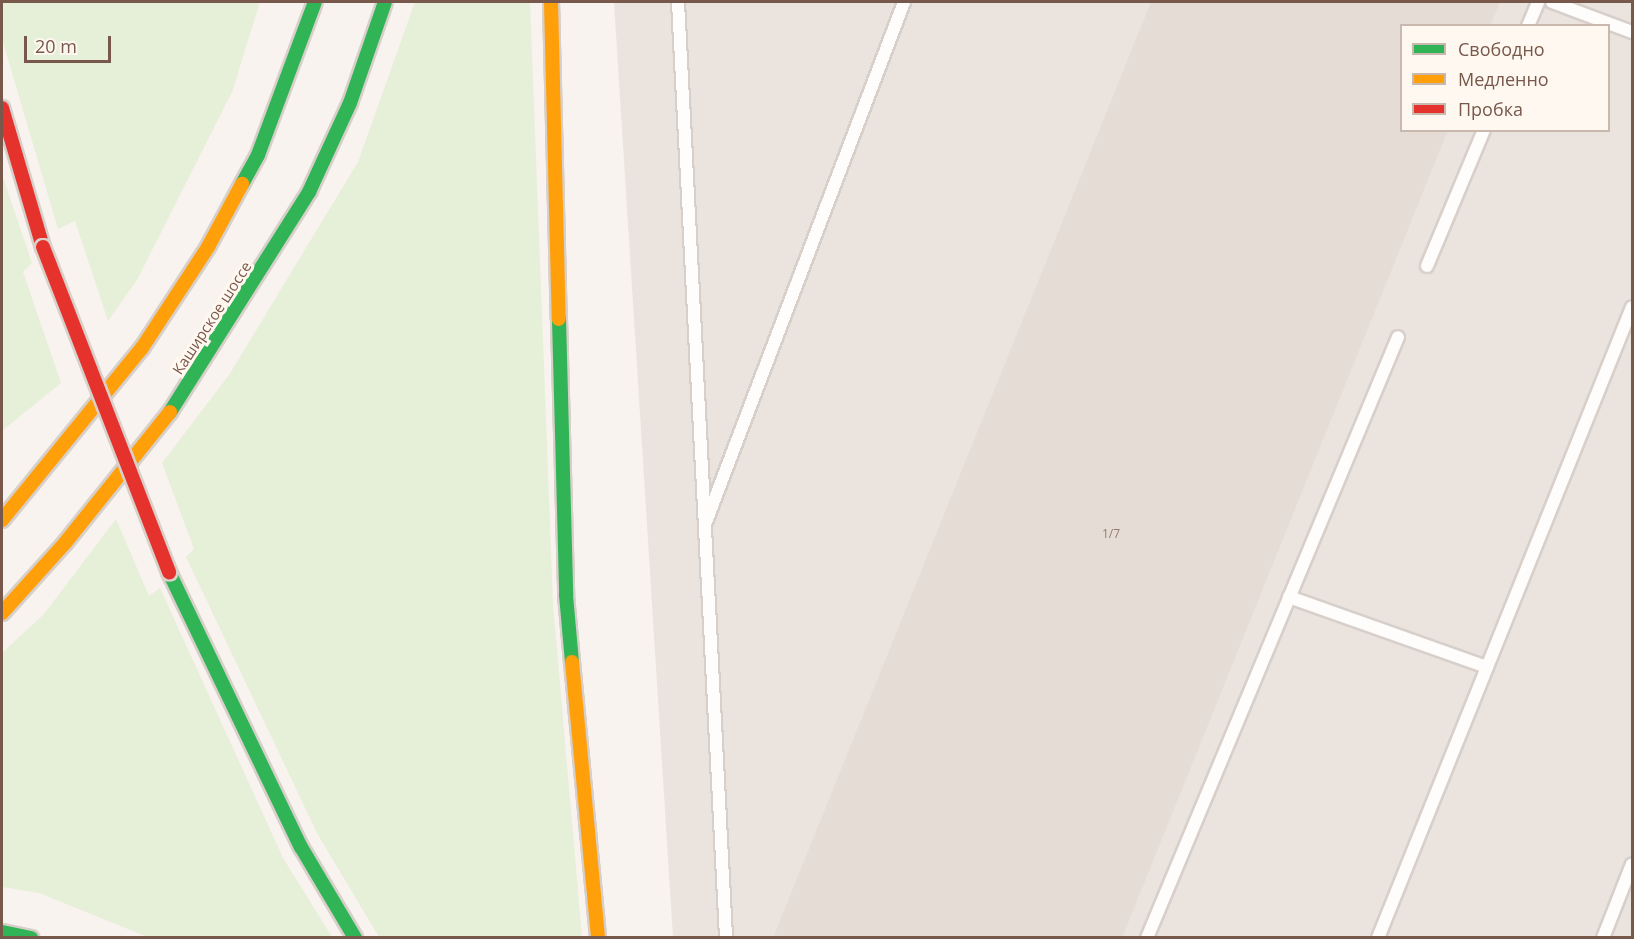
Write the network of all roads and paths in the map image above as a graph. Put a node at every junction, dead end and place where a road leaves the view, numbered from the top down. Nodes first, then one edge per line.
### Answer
1 (315, 2) edge
2 (385, 2) edge
3 (551, 2) edge
4 (678, 2) edge
5 (903, 2) edge
6 (1538, 2) edge
7 (1552, 2) edge
8 (1529, 24) edge
9 (1632, 32) edge
10 (2, 108) edge
11 (1483, 132) edge
12 (1427, 266) dead end
13 (1632, 307) edge
14 (1398, 337) dead end
15 (2, 520) edge
16 (704, 528) junction
17 (1289, 597) junction
18 (2, 613) edge
19 (1487, 667) junction
20 (1632, 864) edge
21 (2, 932) edge
22 (31, 938) edge
23 (355, 938) edge
24 (598, 938) edge
25 (726, 938) edge
26 (1147, 938) edge
27 (1378, 938) edge
28 (1604, 938) edge

1 - 15 main road
2 - 18 main road, Каширское шоссе
3 - 24 main road
4 - 16 lane
5 - 16 lane
6 - 8 lane
7 - 9 lane
10 - 23 main road, bridge
11 - 12 lane
13 - 19 lane
14 - 17 lane
16 - 25 lane
17 - 19 lane
17 - 26 lane
19 - 27 lane
20 - 28 lane
21 - 22 main road

